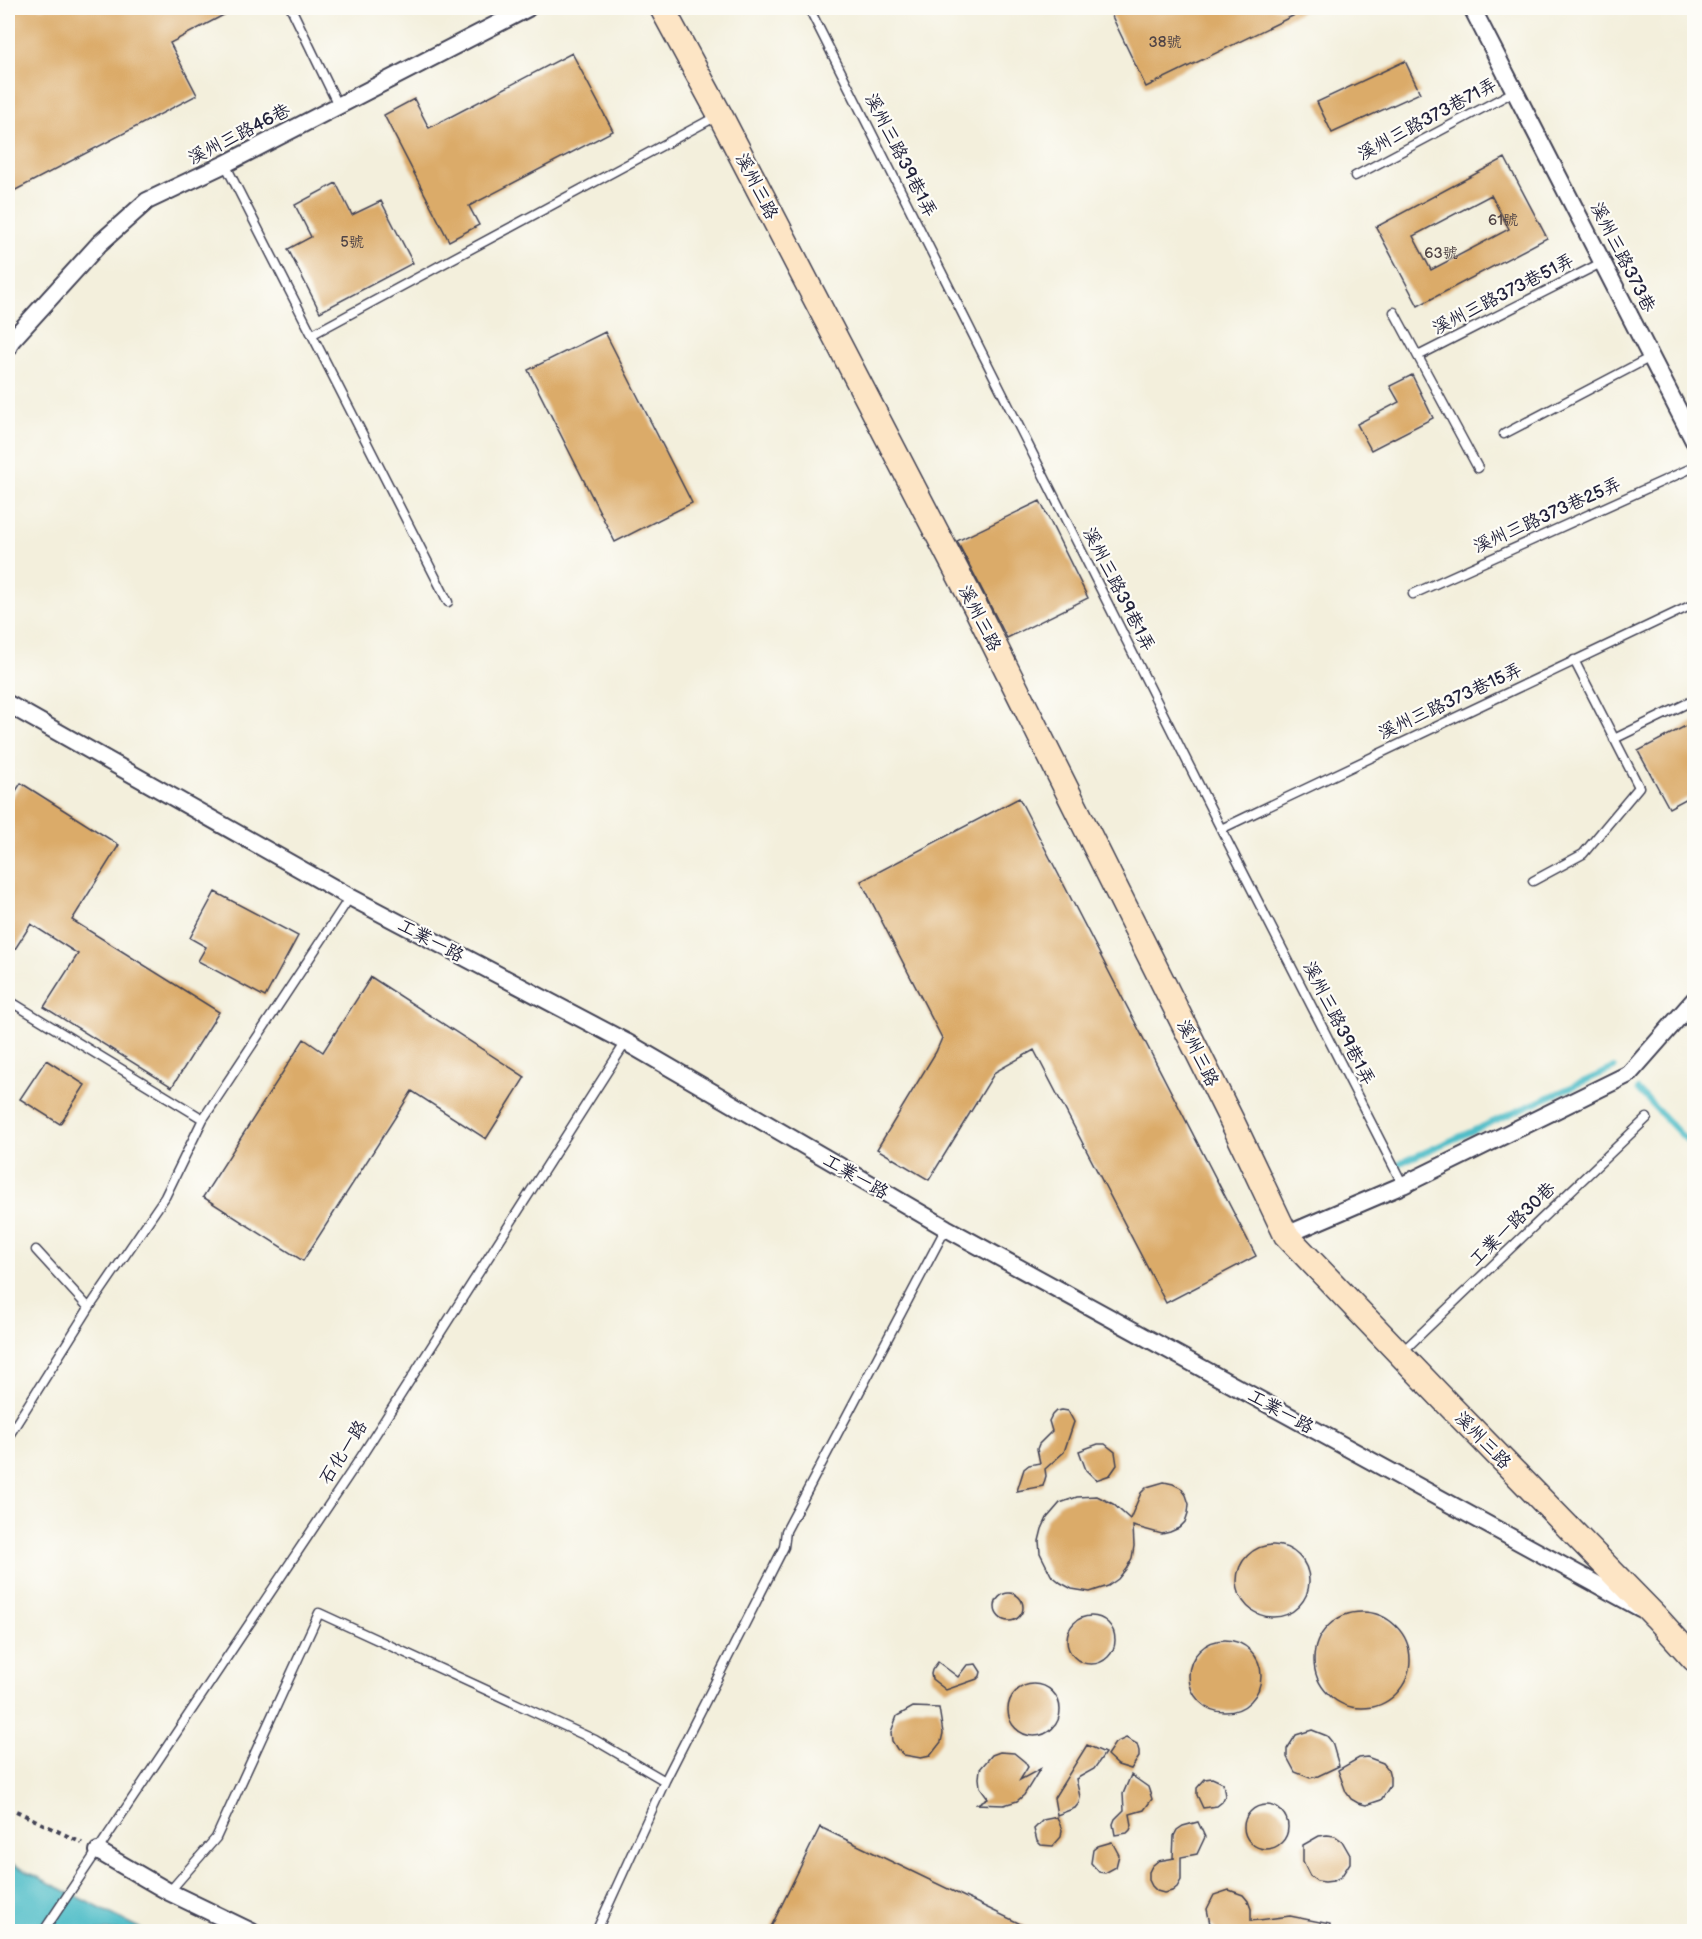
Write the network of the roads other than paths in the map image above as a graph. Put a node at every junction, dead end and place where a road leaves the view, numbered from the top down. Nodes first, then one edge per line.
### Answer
1 (291, 8) edge
2 (528, 8) edge
3 (662, 8) edge
4 (809, 8) edge
5 (1472, 8) edge
6 (1515, 91) junction
7 (338, 105) junction
8 (720, 115) junction
9 (225, 164) junction
10 (1355, 176) dead end
11 (1603, 261) junction
12 (1394, 312) dead end
13 (313, 334) junction
14 (9, 342) edge
15 (1418, 356) junction
16 (1652, 357) junction
17 (1504, 434) dead end
18 (1695, 441) edge
19 (1695, 467) edge
20 (1478, 468) dead end
21 (1413, 594) dead end
22 (448, 602) dead end
23 (1695, 604) edge
24 (1574, 660) junction
25 (1695, 700) edge
26 (8, 704) edge
27 (1614, 739) junction
28 (1221, 829) junction
29 (1533, 881) dead end
30 (350, 897) junction
31 (1695, 999) edge
32 (8, 1000) edge
33 (626, 1042) junction
34 (1647, 1118) dead end
35 (203, 1119) junction
36 (1403, 1185) junction
37 (946, 1228) junction
38 (1286, 1235) junction
39 (36, 1250) dead end
40 (89, 1308) junction
41 (1400, 1354) junction
42 (8, 1437) edge
43 (1656, 1617) junction
44 (1695, 1659) edge
45 (665, 1781) junction
46 (98, 1851) junction
47 (169, 1892) junction
48 (44, 1932) edge
49 (252, 1932) edge
50 (596, 1932) edge

1 - 7 lane
2 - 7 street, 溪州三路46巷
3 - 8 street, 溪州三路
4 - 28 lane, 溪州三路39巷1弄
5 - 6 street, 溪州三路373巷
6 - 10 lane, 溪州三路373巷71弄
6 - 11 street, 溪州三路373巷
7 - 9 street, 溪州三路46巷
8 - 13 lane
8 - 38 street, 溪州三路
9 - 13 lane
9 - 14 street, 溪州三路46巷
11 - 15 lane, 溪州三路373巷51弄
11 - 16 street, 溪州三路373巷
12 - 15 lane
13 - 22 lane
15 - 20 lane
16 - 17 lane
16 - 18 street, 溪州三路373巷
19 - 21 lane, 溪州三路373巷25弄
23 - 24 lane, 溪州三路373巷15弄
24 - 27 lane
24 - 28 lane, 溪州三路373巷15弄
25 - 27 lane
26 - 30 street, 工業一路
27 - 29 lane
28 - 36 lane, 溪州三路39巷1弄
30 - 33 street, 工業一路
30 - 35 lane
31 - 36 street
32 - 35 lane
33 - 37 street, 工業一路
33 - 46 lane, 石化一路
34 - 41 lane, 工業一路30巷
35 - 40 lane
36 - 38 street
37 - 43 street, 工業一路
37 - 45 lane
38 - 41 street, 溪州三路
39 - 40 lane
40 - 42 lane
41 - 43 street, 溪州三路
43 - 44 street, 工業一路
45 - 47 lane
45 - 50 lane
46 - 47 street
46 - 48 lane, 石化一路
47 - 49 street

